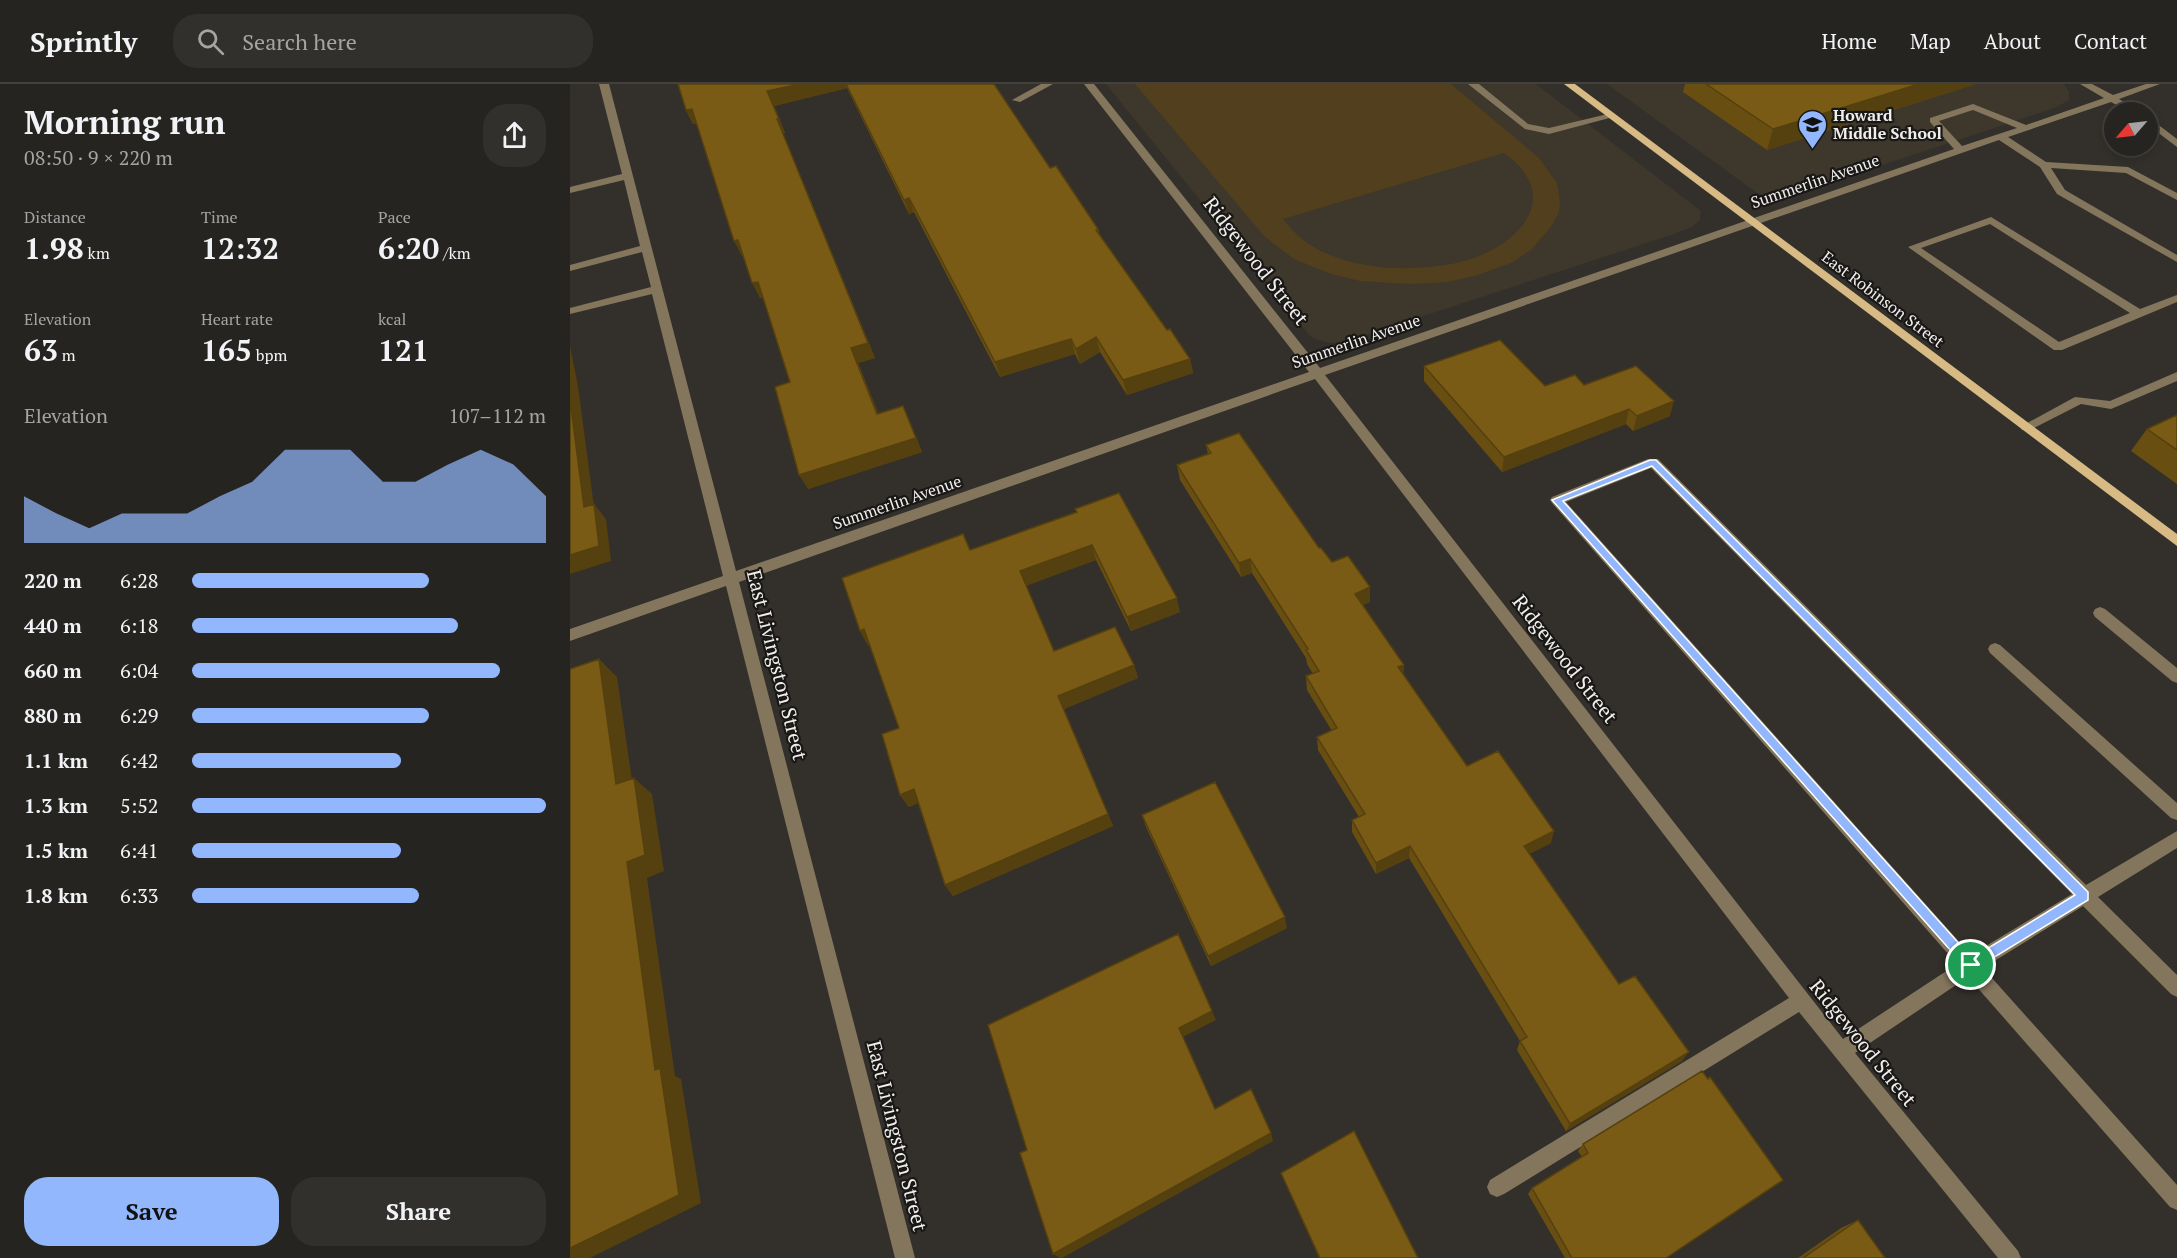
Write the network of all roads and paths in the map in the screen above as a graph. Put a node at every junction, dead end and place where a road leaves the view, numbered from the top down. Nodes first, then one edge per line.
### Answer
1 (604, 84) edge
2 (1048, 84) edge
3 (1089, 84) edge
4 (1473, 84) edge
5 (1569, 84) edge
6 (2085, 84) edge
7 (2155, 84) edge
8 (2112, 98) junction
9 (1017, 100) dead end
10 (2119, 102) edge
11 (1612, 116) junction
12 (2026, 128) junction
13 (2158, 128) edge
14 (2001, 137) junction
15 (2177, 144) edge
16 (1961, 151) junction
17 (2044, 165) junction
18 (627, 176) junction
19 (570, 190) edge
20 (2177, 197) edge
21 (1752, 222) junction
22 (646, 248) junction
23 (2177, 260) edge
24 (570, 268) edge
25 (657, 289) junction
26 (2177, 298) edge
27 (570, 311) edge
28 (2139, 314) junction
29 (1317, 373) junction
30 (2177, 376) edge
31 (2026, 427) junction
32 (2177, 541) edge
33 (731, 579) junction
34 (2100, 613) dead end
35 (570, 635) edge
36 (1995, 649) dead end
37 (2177, 678) edge
38 (2177, 813) edge
39 (2177, 839) edge
40 (2084, 896) junction
41 (1971, 965) junction
42 (2177, 988) edge
43 (1802, 1000) junction
44 (1841, 1051) junction
45 (1497, 1187) dead end
46 (2177, 1200) edge
47 (905, 1258) edge
48 (2011, 1258) edge

1 - 18 street, East Livingston Street
2 - 9 street
3 - 29 street, Ridgewood Street
4 - 11 street
5 - 11 main road, East Robinson Street
6 - 8 street
7 - 8 street, Summerlin Avenue
8 - 10 street
8 - 12 street, Summerlin Avenue
11 - 21 main road, East Robinson Street
12 - 14 street, Summerlin Avenue
12 - 16 street
13 - 15 street
14 - 16 street, Summerlin Avenue
14 - 17 street
16 - 21 street, Summerlin Avenue
17 - 20 street
17 - 23 street
18 - 19 street
18 - 22 street, East Livingston Street
21 - 29 street, Summerlin Avenue
21 - 31 main road, East Robinson Street
22 - 24 street
22 - 25 street, East Livingston Street
25 - 27 street
25 - 33 street, East Livingston Street
26 - 28 street
28 - 28 street
29 - 33 street, Summerlin Avenue
29 - 43 street, Ridgewood Street
30 - 31 street
31 - 32 main road, East Robinson Street
33 - 35 street, Summerlin Avenue
33 - 47 street, East Livingston Street
34 - 37 street
36 - 38 street
39 - 40 street
40 - 41 street
40 - 41 street
40 - 42 street
41 - 44 street
41 - 46 street
43 - 44 street, Ridgewood Street
43 - 45 street
44 - 48 street, Ridgewood Street

